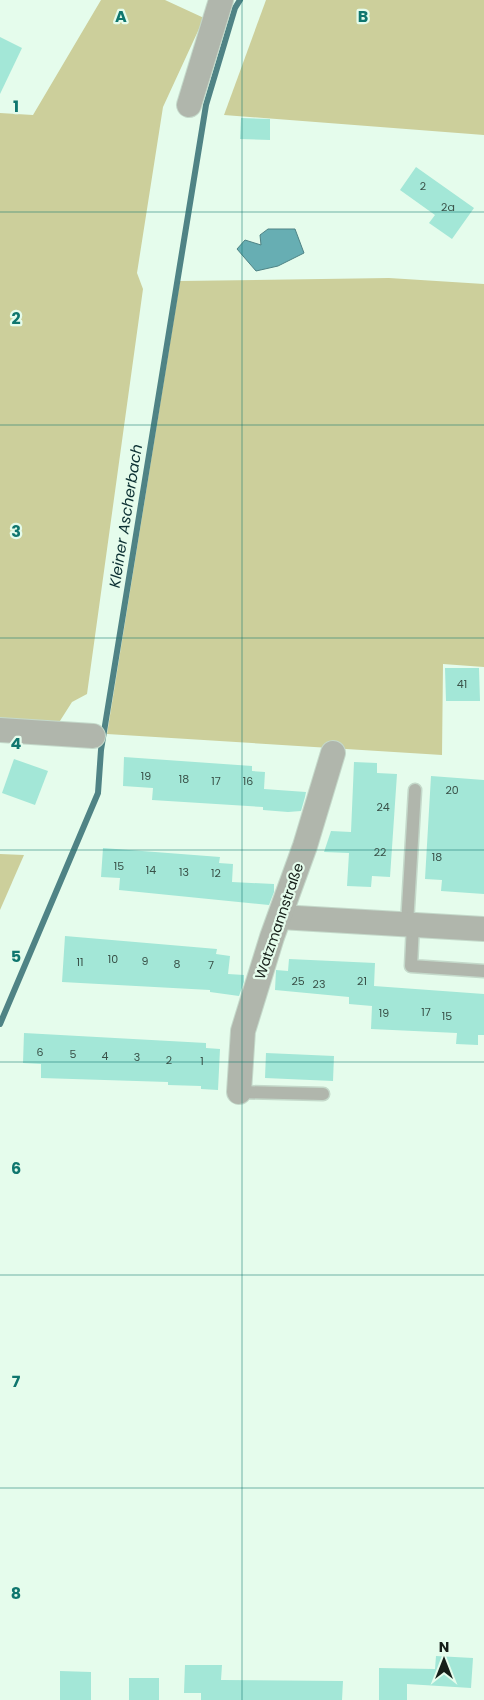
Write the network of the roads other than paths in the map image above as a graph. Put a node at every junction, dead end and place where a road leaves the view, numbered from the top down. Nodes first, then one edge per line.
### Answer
1 (213, 2) edge
2 (189, 105) dead end
3 (0, 730) edge
4 (94, 736) dead end
5 (333, 753) dead end
6 (415, 790) dead end
7 (280, 918) junction
8 (410, 924) junction
9 (484, 929) edge
10 (484, 971) edge
11 (239, 1092) joint
12 (322, 1094) dead end

1 - 2 street
3 - 4 street
5 - 7 street, Watzmannstraße
6 - 8 lane
7 - 8 street
7 - 11 street, Watzmannstraße
8 - 9 street
8 - 10 lane
11 - 12 lane

